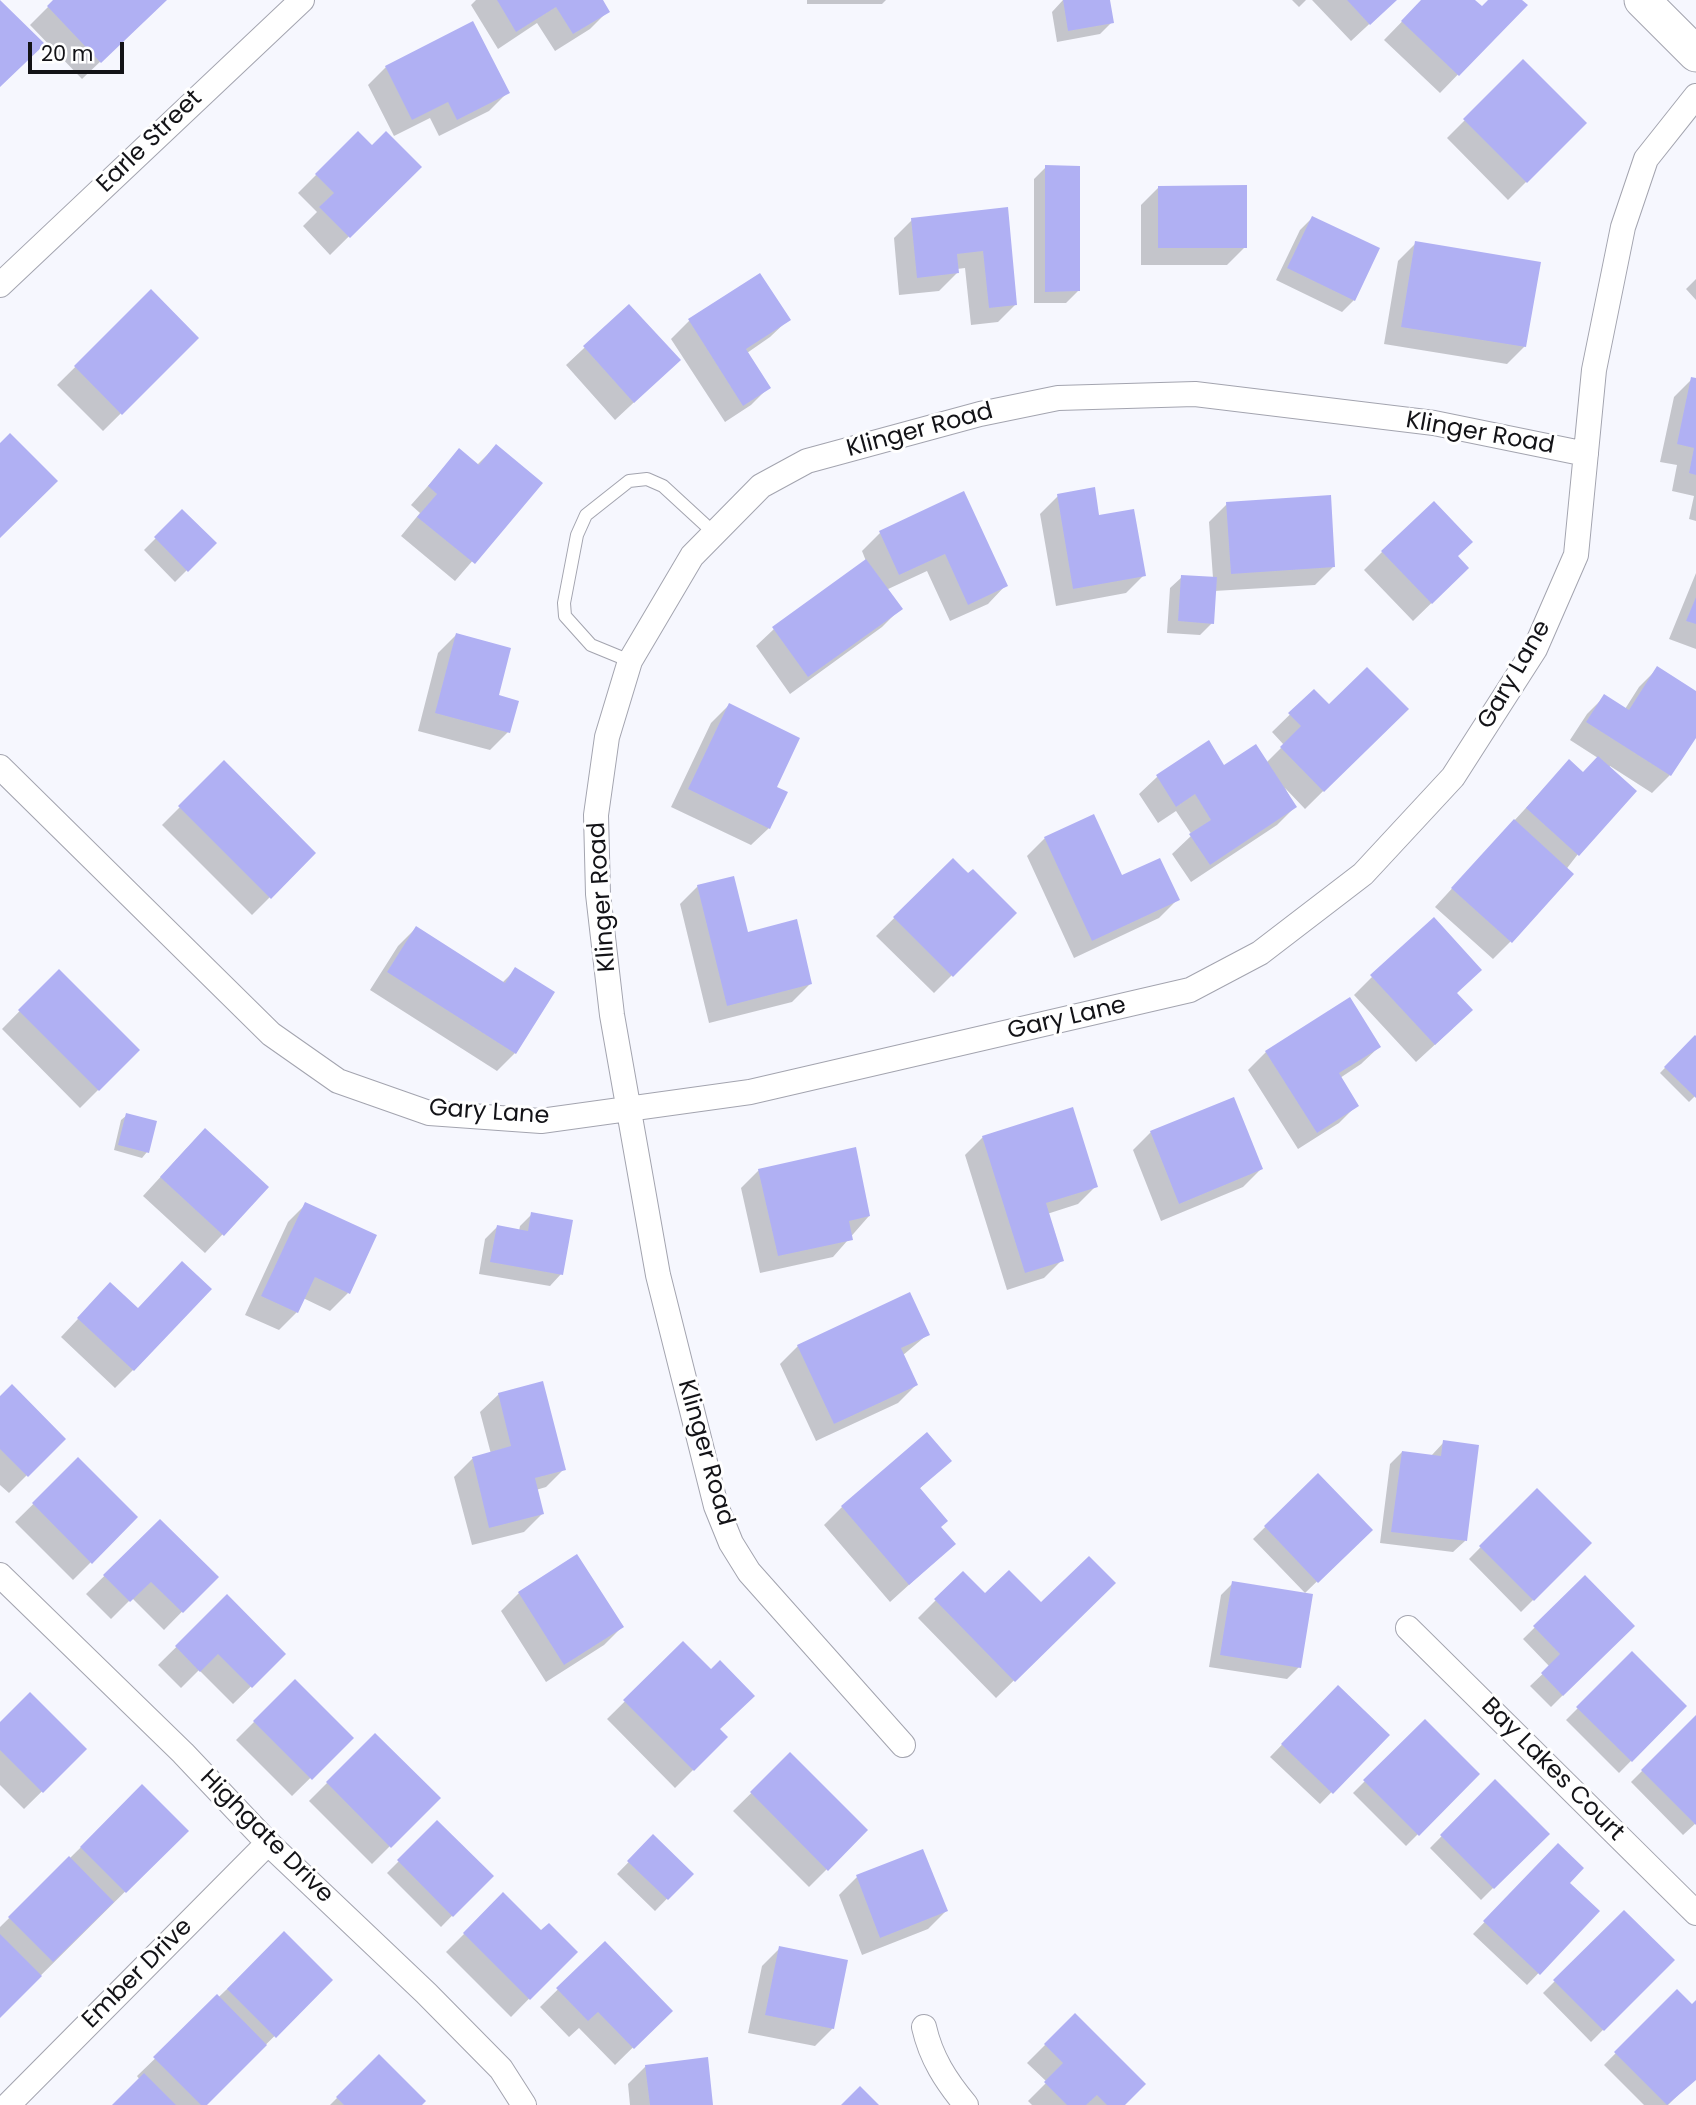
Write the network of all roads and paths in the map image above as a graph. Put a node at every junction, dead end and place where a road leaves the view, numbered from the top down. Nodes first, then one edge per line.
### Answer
1 (302, 0) edge
2 (1643, 0) edge
3 (1696, 54) edge
4 (1696, 96) edge
5 (0, 285) edge
6 (1586, 454) junction
7 (713, 532) junction
8 (630, 662) junction
9 (0, 767) edge
10 (629, 1109) junction
11 (0, 1575) edge
12 (1408, 1628) dead end
13 (903, 1745) dead end
14 (268, 1843) junction
15 (1696, 1913) edge
16 (924, 2027) dead end
17 (8, 2105) edge
18 (524, 2105) edge
19 (967, 2105) edge

1 - 5 street, Earle Street
2 - 3 main road
4 - 6 street, Gary Lane
6 - 7 street, Klinger Road
6 - 10 street, Gary Lane
7 - 8 street, Klinger Road
7 - 8 lane
8 - 10 street, Klinger Road
9 - 10 street, Gary Lane
10 - 13 street, Klinger Road
11 - 14 street, Highgate Drive
12 - 15 street, Bay Lakes Court
14 - 17 street, Ember Drive
14 - 18 street, Highgate Drive
16 - 19 street

